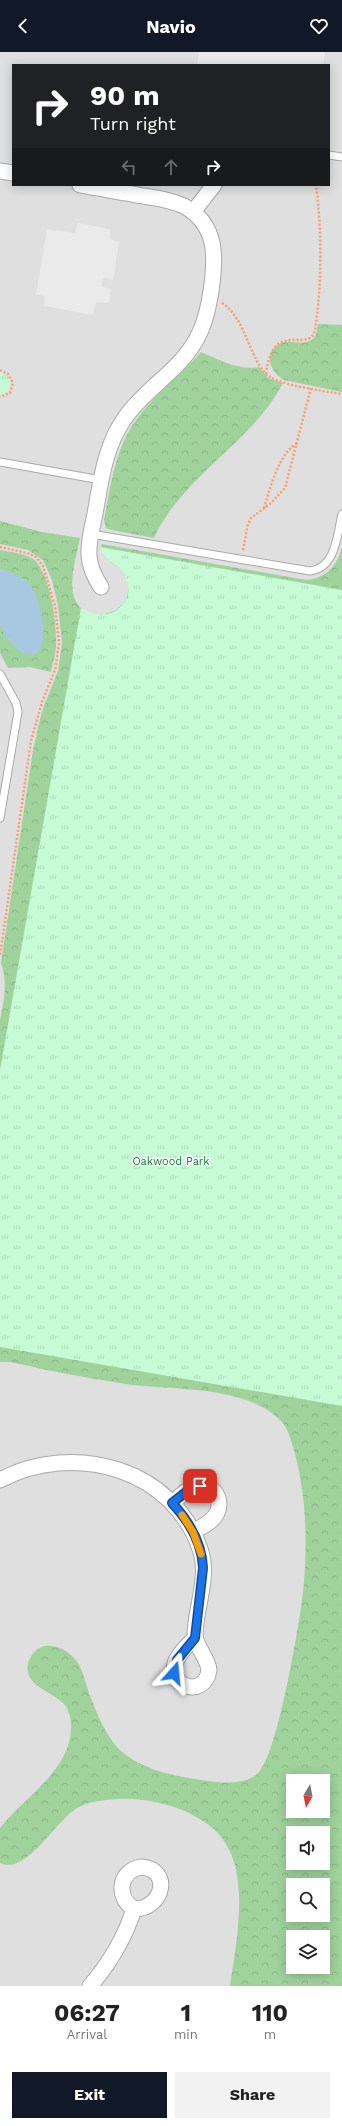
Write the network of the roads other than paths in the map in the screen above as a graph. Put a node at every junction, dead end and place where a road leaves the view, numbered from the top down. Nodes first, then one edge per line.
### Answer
1 (330, 155) edge
2 (342, 157) edge
3 (0, 171) edge
4 (12, 173) edge
5 (86, 186) edge
6 (213, 186) edge
7 (193, 212) junction
8 (0, 462) edge
9 (101, 480) junction
10 (342, 514) edge
11 (91, 534) junction
12 (101, 587) dead end
13 (0, 674) edge
14 (0, 818) edge
15 (0, 1480) edge
16 (172, 1503) junction
17 (193, 1532) junction
18 (195, 1638) dead end
19 (134, 1909) dead end
20 (90, 1986) edge

1 - 2 lane
3 - 4 street
5 - 7 street
6 - 7 street
7 - 9 street
8 - 9 lane
9 - 11 street
10 - 11 lane
11 - 12 street
13 - 14 lane
15 - 16 street
16 - 17 street
16 - 17 street
17 - 18 street
19 - 20 street

